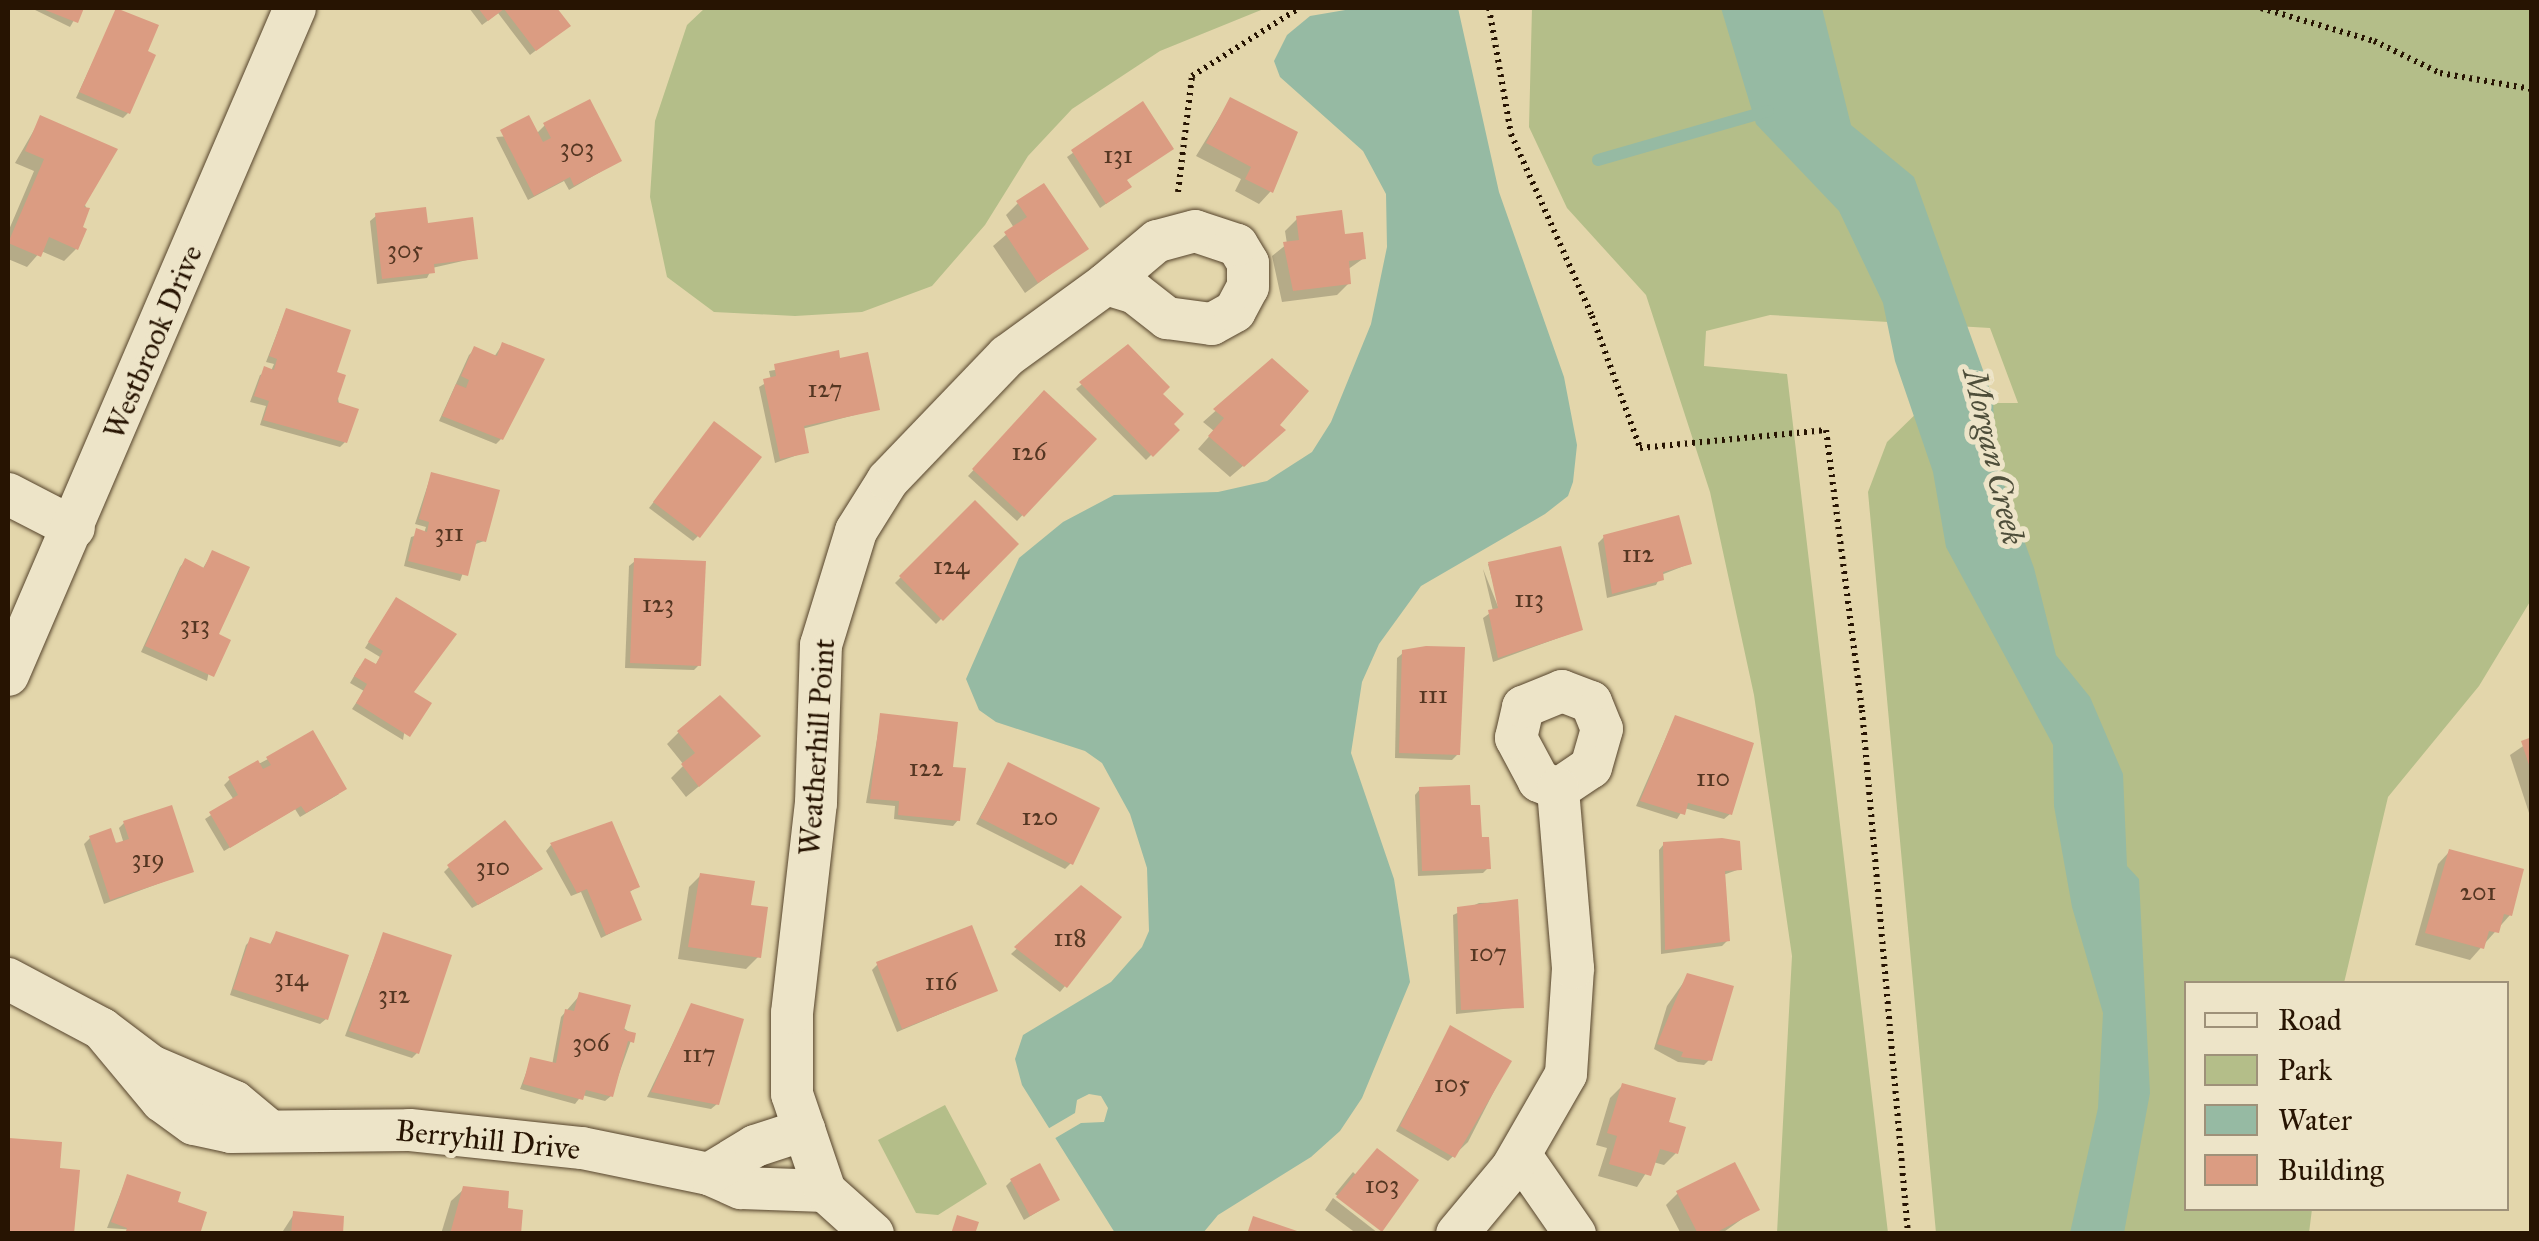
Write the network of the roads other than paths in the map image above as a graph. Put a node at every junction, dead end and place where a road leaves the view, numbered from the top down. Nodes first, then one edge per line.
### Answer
1 (296, 8) edge
2 (1106, 284) junction
3 (8, 494) edge
4 (74, 528) junction
5 (8, 675) edge
6 (1558, 788) dead end
7 (8, 979) edge
8 (804, 1130) junction
9 (1521, 1156) junction
10 (709, 1174) junction
11 (825, 1191) junction
12 (873, 1234) edge
13 (1457, 1234) edge
14 (1574, 1234) edge

1 - 4 street, Westbrook Drive
2 - 2 street, Weatherhill Point
2 - 8 street, Weatherhill Point
3 - 4 street
4 - 5 street, Westbrook Drive
6 - 9 street
7 - 10 street, Berryhill Drive
8 - 10 street
8 - 11 street, Weatherhill Point
9 - 13 street
9 - 14 street
10 - 11 street, Berryhill Drive
11 - 12 street, Weatherhill Point

